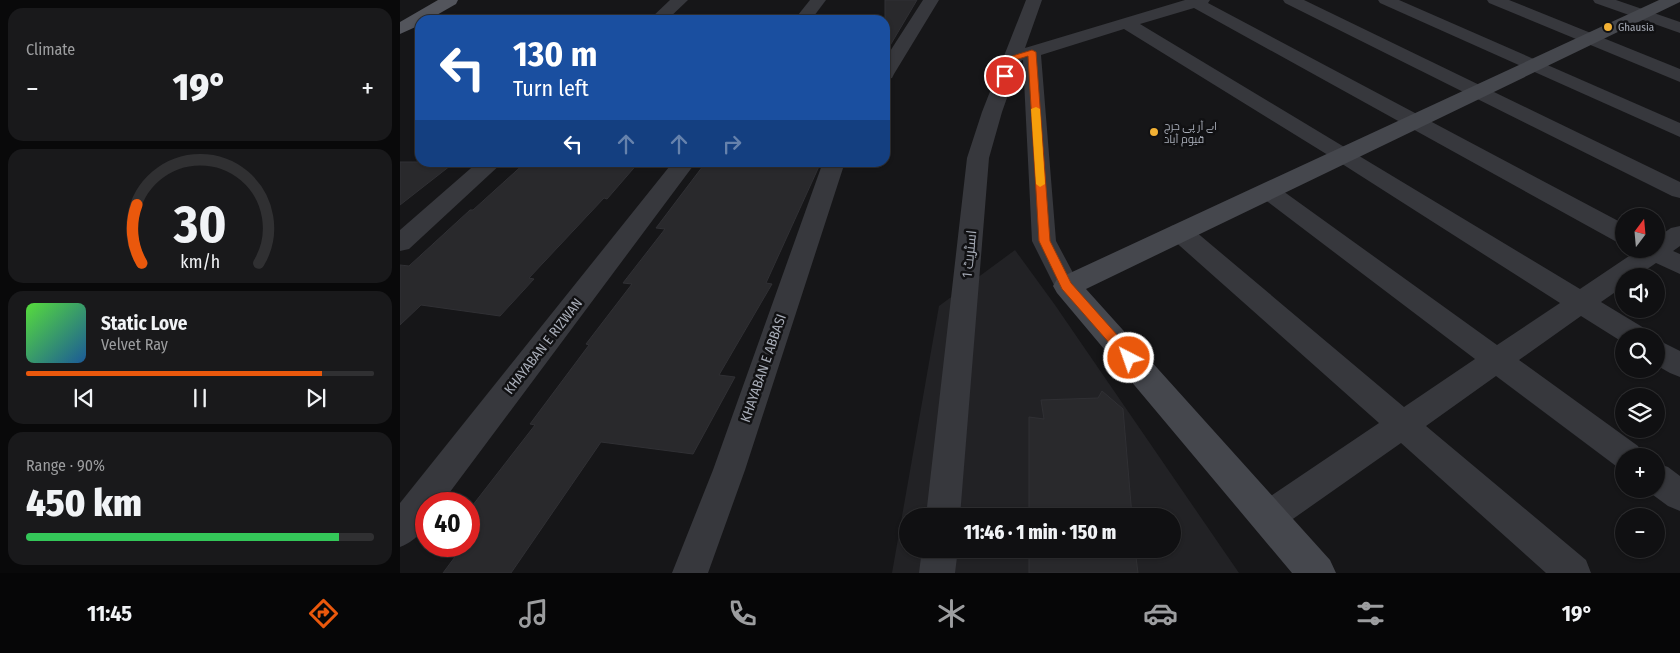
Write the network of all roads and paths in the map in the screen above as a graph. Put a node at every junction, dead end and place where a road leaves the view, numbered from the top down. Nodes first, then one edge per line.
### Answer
1 (418, 0) edge
2 (450, 0) edge
3 (680, 0) edge
4 (818, 0) edge
5 (930, 0) edge
6 (1034, 0) edge
7 (1291, 0) edge
8 (1386, 0) edge
9 (1495, 0) edge
10 (1601, 0) edge
11 (1674, 0) edge
12 (1198, 1) edge
13 (400, 10) edge
14 (1643, 14) junction
15 (425, 15) edge
16 (663, 15) edge
17 (806, 15) edge
18 (415, 21) edge
19 (1128, 24) junction
20 (1680, 28) edge
21 (400, 30) edge
22 (1592, 40) junction
23 (1022, 55) junction
24 (890, 66) edge
25 (1534, 66) junction
26 (1680, 76) edge
27 (1478, 92) junction
28 (1415, 122) junction
29 (1680, 131) edge
30 (1344, 155) junction
31 (486, 167) edge
32 (681, 167) edge
33 (832, 167) edge
34 (1268, 191) junction
35 (1680, 191) edge
36 (1615, 229) edge
37 (1180, 232) junction
38 (1680, 234) edge
39 (400, 242) edge
40 (1665, 243) edge
41 (1665, 257) edge
42 (1641, 258) edge
43 (1680, 265) edge
44 (1066, 286) junction
45 (1580, 302) junction
46 (1621, 328) edge
47 (1665, 356) edge
48 (1496, 360) junction
49 (1680, 365) edge
50 (1402, 425) junction
51 (1616, 448) edge
52 (1665, 484) edge
53 (1680, 495) edge
54 (944, 508) edge
55 (1268, 517) junction
56 (400, 530) edge
57 (939, 558) edge
58 (690, 573) edge
59 (937, 573) edge
60 (1317, 573) edge
61 (1574, 573) edge

1 - 13 main road
2 - 15 main road
3 - 16 street
4 - 17 street
5 - 24 street
6 - 23 street, اسٹریٹ 1
7 - 27 street
8 - 25 street
9 - 22 street
10 - 14 street
11 - 14 street
12 - 19 street
12 - 28 street
14 - 20 street
14 - 22 street
18 - 21 main road
19 - 23 street
19 - 30 street
22 - 25 street
22 - 26 street
23 - 44 street
23 - 54 street, اسٹریٹ 1
25 - 27 street
25 - 29 street
27 - 28 street
27 - 35 street
28 - 30 street
28 - 36 street
30 - 34 street
30 - 45 street
31 - 39 street
32 - 56 street, KHAYABAN E RIZWAN
33 - 58 street, KHAYABAN E ABBASI
34 - 37 street
34 - 48 street
37 - 44 street
37 - 50 street
38 - 40 street
41 - 43 street
42 - 45 street
44 - 55 street
45 - 46 street
45 - 48 street
47 - 49 street
48 - 50 street
48 - 51 street
50 - 55 street
50 - 61 street
52 - 53 street
55 - 60 street
57 - 59 street

